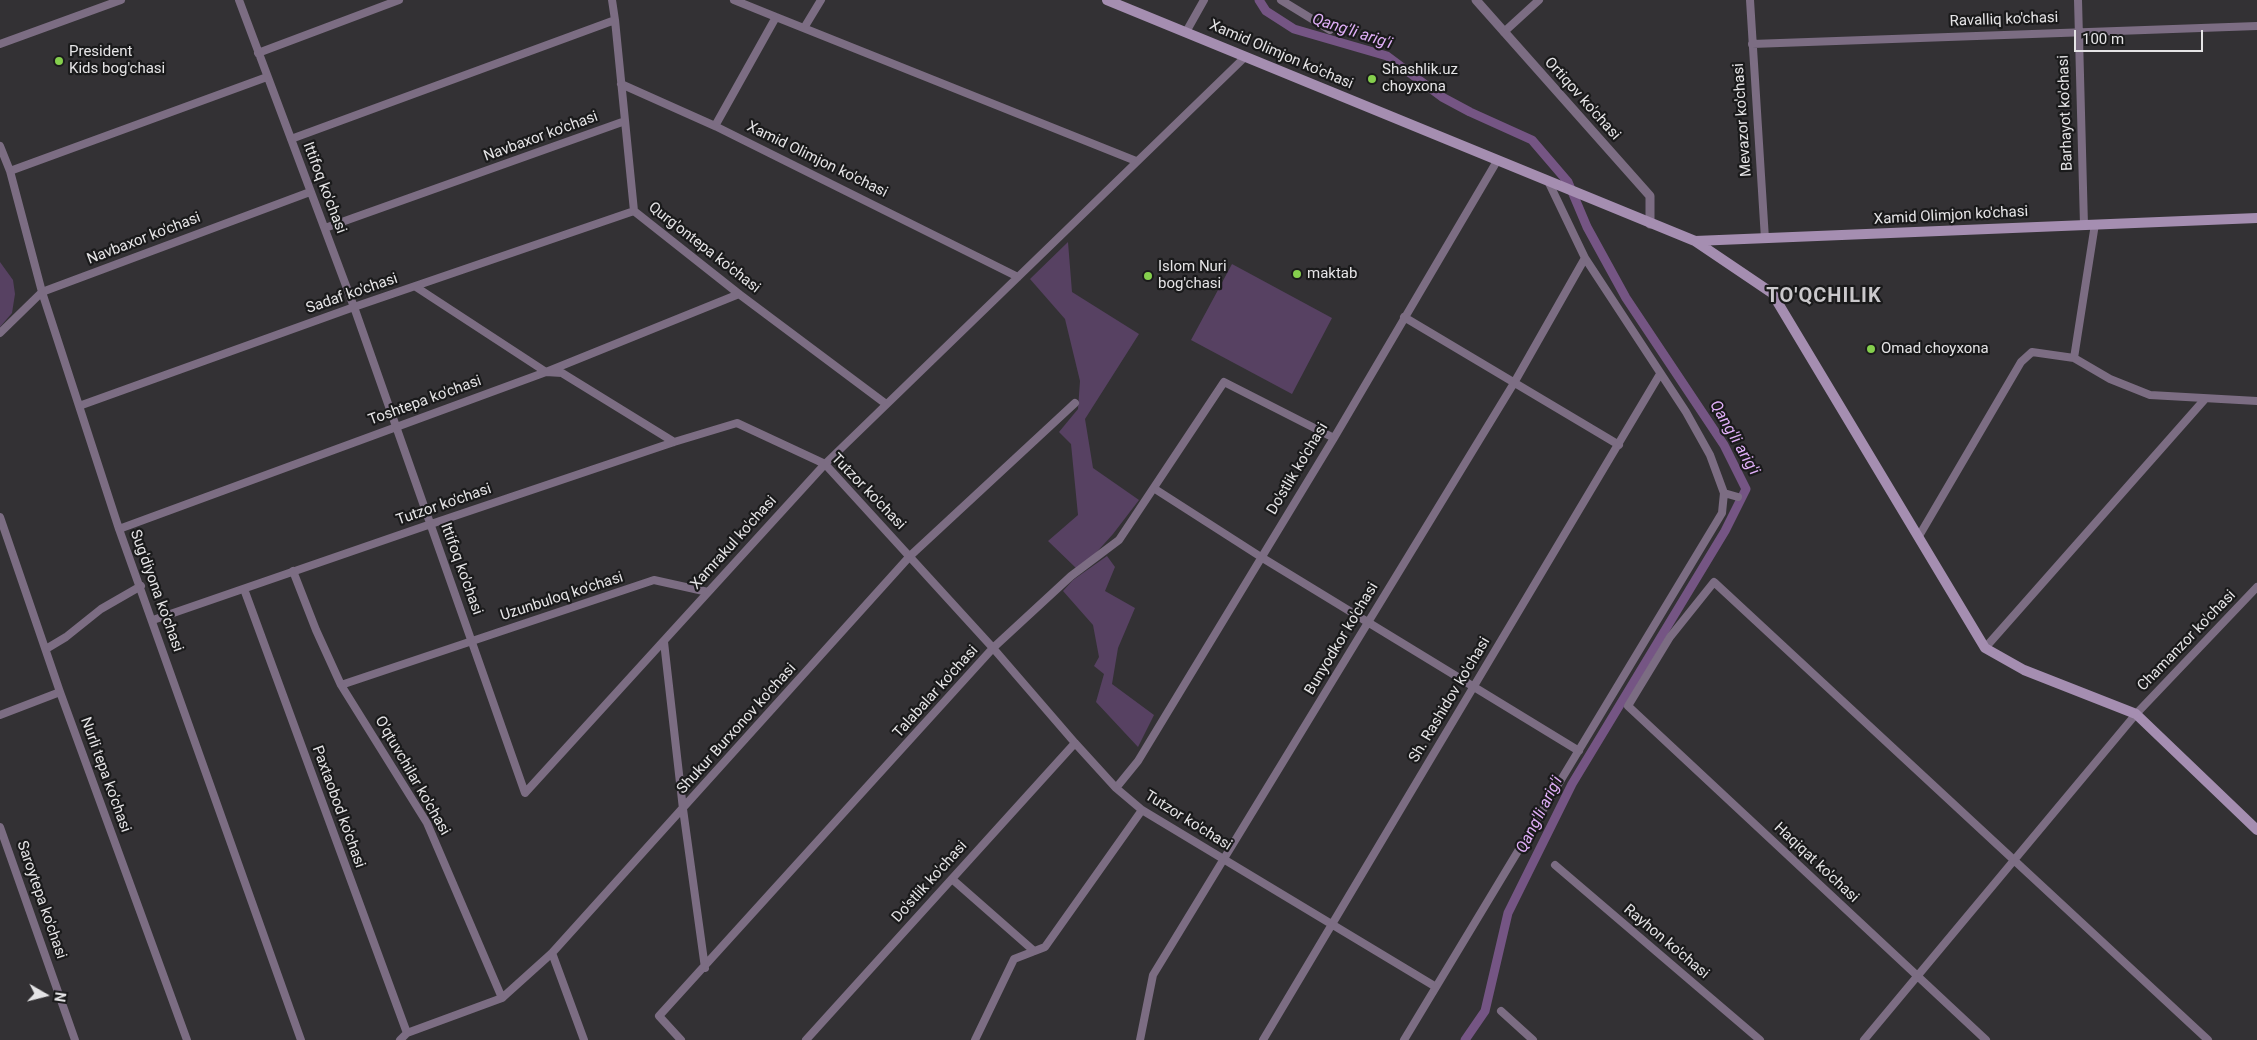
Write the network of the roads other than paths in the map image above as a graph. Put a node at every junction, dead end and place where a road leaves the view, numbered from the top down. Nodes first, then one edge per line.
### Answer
1 (121, 0) edge
2 (239, 0) edge
3 (399, 0) edge
4 (612, 0) edge
5 (734, 0) edge
6 (821, 0) edge
7 (1107, 0) edge
8 (1204, 0) edge
9 (1281, 0) edge
10 (1476, 0) edge
11 (1539, 0) edge
12 (1750, 0) edge
13 (2078, 0) edge
14 (776, 17) junction
15 (615, 20) junction
16 (2257, 26) edge
17 (804, 28) junction
18 (1330, 30) dead end
19 (2078, 31) junction
20 (1186, 32) junction
21 (1504, 32) junction
22 (0, 44) edge
23 (1752, 44) junction
24 (258, 53) junction
25 (1245, 57) junction
26 (267, 77) junction
27 (621, 84) junction
28 (625, 122) junction
29 (715, 126) junction
30 (291, 139) junction
31 (0, 146) edge
32 (2, 155) edge
33 (1136, 161) junction
34 (1498, 161) junction
35 (10, 171) junction
36 (1549, 183) junction
37 (310, 192) junction
38 (634, 211) junction
39 (2257, 218) edge
40 (1650, 224) junction
41 (2095, 224) junction
42 (2084, 225) junction
43 (325, 228) junction
44 (1766, 239) junction
45 (1695, 241) junction
46 (1585, 258) junction
47 (1018, 277) junction
48 (416, 287) junction
49 (42, 292) junction
50 (739, 294) junction
51 (354, 307) junction
52 (1404, 317) junction
53 (0, 333) edge
54 (2074, 358) junction
55 (546, 372) junction
56 (1660, 374) junction
57 (1514, 383) junction
58 (2205, 399) junction
59 (2257, 401) edge
60 (1075, 403) dead end
61 (886, 404) junction
62 (79, 406) junction
63 (395, 426) junction
64 (1334, 438) junction
65 (674, 442) junction
66 (1619, 445) junction
67 (825, 464) junction
68 (1155, 489) junction
69 (1724, 493) junction
70 (1738, 498) dead end
71 (0, 517) edge
72 (431, 524) junction
73 (119, 529) junction
74 (1919, 536) junction
75 (910, 556) junction
76 (1261, 556) junction
77 (293, 571) junction
78 (141, 586) junction
79 (2257, 587) edge
80 (244, 589) junction
81 (708, 592) junction
82 (153, 620) junction
83 (1369, 621) junction
84 (472, 641) junction
85 (664, 642) junction
86 (993, 648) junction
87 (1985, 648) junction
88 (46, 649) junction
89 (341, 685) junction
90 (1475, 686) junction
91 (60, 692) junction
92 (2136, 714) junction
93 (0, 715) edge
94 (1075, 743) junction
95 (1579, 751) junction
96 (1116, 788) junction
97 (683, 809) junction
98 (1142, 810) junction
99 (0, 827) edge
100 (2257, 830) edge
101 (1224, 860) junction
102 (2013, 861) junction
103 (1555, 865) dead end
104 (952, 879) junction
105 (1332, 925) junction
106 (1034, 951) junction
107 (552, 953) junction
108 (705, 968) junction
109 (1917, 976) junction
110 (1436, 987) junction
111 (502, 998) junction
112 (1501, 1011) dead end
113 (407, 1033) junction
114 (75, 1040) edge
115 (187, 1040) edge
116 (301, 1040) edge
117 (400, 1040) edge
118 (584, 1040) edge
119 (682, 1040) edge
120 (806, 1040) edge
121 (975, 1040) edge
122 (1140, 1040) edge
123 (1263, 1040) edge
124 (1404, 1040) edge
125 (1533, 1040) edge
126 (1760, 1040) edge
127 (1864, 1040) edge
128 (1986, 1040) edge
129 (2208, 1040) edge

1 - 22 street
2 - 24 street, Ittifoq ko'chasi
3 - 24 street
4 - 15 street, Qurg'ontepa ko'chasi
5 - 14 street
6 - 17 street
7 - 20 main road, Xamid Olimjon ko'chasi
8 - 20 street
9 - 18 street
10 - 21 street, Ortiqov ko'chasi
11 - 21 street
12 - 23 street, Mevazor ko'chasi
13 - 19 street, Barhayot ko'chasi
14 - 17 street
14 - 29 street
15 - 27 street, Qurg'ontepa ko'chasi
15 - 30 street
16 - 19 street, Ravalliq ko'chasi
17 - 33 street
19 - 23 street, Ravalliq ko'chasi
19 - 42 street, Barhayot ko'chasi
20 - 25 main road, Xamid Olimjon ko'chasi
21 - 40 street, Ortiqov ko'chasi
23 - 44 street, Mevazor ko'chasi
24 - 26 street, Ittifoq ko'chasi
25 - 33 street, Xamrakul ko'chasi
25 - 34 main road, Xamid Olimjon ko'chasi
26 - 30 street, Ittifoq ko'chasi
26 - 35 street
27 - 28 street, Qurg'ontepa ko'chasi
27 - 29 street, Xamid Olimjon ko'chasi
28 - 38 street, Qurg'ontepa ko'chasi
28 - 43 street, Navbaxor ko'chasi
29 - 47 street, Xamid Olimjon ko'chasi
30 - 37 street, Ittifoq ko'chasi
31 - 32 street, Sug'diyona ko'chasi
32 - 35 street, Sug'diyona ko'chasi
33 - 47 street, Xamrakul ko'chasi
34 - 36 main road, Xamid Olimjon ko'chasi
34 - 52 street, Do'stlik ko'chasi
35 - 49 street, Sug'diyona ko'chasi
36 - 40 main road, Xamid Olimjon ko'chasi
36 - 46 street
37 - 43 street, Ittifoq ko'chasi
37 - 49 street, Navbaxor ko'chasi
38 - 48 street, Sadaf ko'chasi
38 - 50 street, Qurg'ontepa ko'chasi
39 - 41 main road, Xamid Olimjon ko'chasi
40 - 45 main road, Xamid Olimjon ko'chasi
41 - 42 main road, Xamid Olimjon ko'chasi
41 - 54 street
42 - 44 main road, Xamid Olimjon ko'chasi
43 - 51 street, Ittifoq ko'chasi
44 - 45 main road, Xamid Olimjon ko'chasi
45 - 74 main road
46 - 56 street
46 - 57 street, Bunyodkor ko'chasi
47 - 61 street, Xamrakul ko'chasi
48 - 51 street, Sadaf ko'chasi
48 - 55 street
49 - 53 street, Navbaxor ko'chasi
49 - 62 street, Sug'diyona ko'chasi
50 - 55 street, Toshtepa ko'chasi
50 - 61 street, Qurg'ontepa ko'chasi
51 - 62 street, Sadaf ko'chasi
51 - 63 street, Ittifoq ko'chasi
52 - 57 street
52 - 64 street, Do'stlik ko'chasi
54 - 58 street
54 - 74 street
55 - 63 street, Toshtepa ko'chasi
55 - 65 street
56 - 66 street, Sh. Rashidov ko'chasi
56 - 69 street
57 - 66 street
57 - 83 street, Bunyodkor ko'chasi
58 - 59 street
58 - 87 street
60 - 75 street, Shukur Burxonov ko'chasi
61 - 67 street, Xamrakul ko'chasi
62 - 73 street, Sug'diyona ko'chasi
63 - 72 street, Ittifoq ko'chasi
63 - 73 street, Toshtepa ko'chasi
64 - 68 street, Talabalar ko'chasi
64 - 76 street, Do'stlik ko'chasi
65 - 67 street, Tutzor ko'chasi
65 - 72 street, Tutzor ko'chasi
66 - 90 street, Sh. Rashidov ko'chasi
67 - 75 street, Tutzor ko'chasi
67 - 81 street, Xamrakul ko'chasi
68 - 76 street
68 - 86 street, Talabalar ko'chasi
69 - 70 street
69 - 95 street
71 - 88 street, Nurli tepa ko'chasi
72 - 77 street, Tutzor ko'chasi
72 - 84 street, Ittifoq ko'chasi
73 - 78 street, Sug'diyona ko'chasi
74 - 87 main road
75 - 86 street, Tutzor ko'chasi
75 - 97 street, Shukur Burxonov ko'chasi
76 - 83 street
76 - 96 street, Do'stlik ko'chasi
77 - 80 street, Tutzor ko'chasi
77 - 89 street, O'qtuvchilar ko'chasi
78 - 82 street, Sug'diyona ko'chasi
78 - 88 street
79 - 92 street, Chamanzor ko'chasi
80 - 82 street, Tutzor ko'chasi
80 - 113 street, Paxtaobod ko'chasi
81 - 84 street, Uzunbuloq ko'chasi
81 - 85 street, Xamrakul ko'chasi
82 - 116 street, Sug'diyona ko'chasi
83 - 90 street
83 - 101 street, Bunyodkor ko'chasi
84 - 85 street, Ittifoq ko'chasi
84 - 89 street, Uzunbuloq ko'chasi
85 - 97 street
86 - 94 street, Tutzor ko'chasi
86 - 108 street, Talabalar ko'chasi
87 - 92 main road
88 - 91 street, Nurli tepa ko'chasi
89 - 111 street, O'qtuvchilar ko'chasi
90 - 95 street
90 - 105 street, Sh. Rashidov ko'chasi
91 - 93 street
91 - 115 street, Nurli tepa ko'chasi
92 - 100 main road
92 - 102 street, Chamanzor ko'chasi
94 - 96 street, Tutzor ko'chasi
94 - 104 street, Do'stlik ko'chasi
95 - 110 street
96 - 98 street, Tutzor ko'chasi
97 - 107 street, Shukur Burxonov ko'chasi
97 - 108 street
98 - 101 street, Tutzor ko'chasi
98 - 106 street
99 - 114 street, Saroytepa ko'chasi
101 - 105 street, Tutzor ko'chasi
101 - 122 street, Bunyodkor ko'chasi
102 - 109 street, Chamanzor ko'chasi
102 - 109 street, Haqiqat ko'chasi
102 - 129 street
103 - 126 street, Rayhon ko'chasi
104 - 106 street
104 - 120 street, Do'stlik ko'chasi
105 - 110 street, Tutzor ko'chasi
105 - 123 street, Sh. Rashidov ko'chasi
106 - 121 street
107 - 111 street, Shukur Burxonov ko'chasi
107 - 118 street
108 - 119 street, Talabalar ko'chasi
109 - 127 street, Chamanzor ko'chasi
109 - 128 street, Haqiqat ko'chasi
110 - 124 street
111 - 113 street, Shukur Burxonov ko'chasi
112 - 125 street
113 - 117 street, Shukur Burxonov ko'chasi

